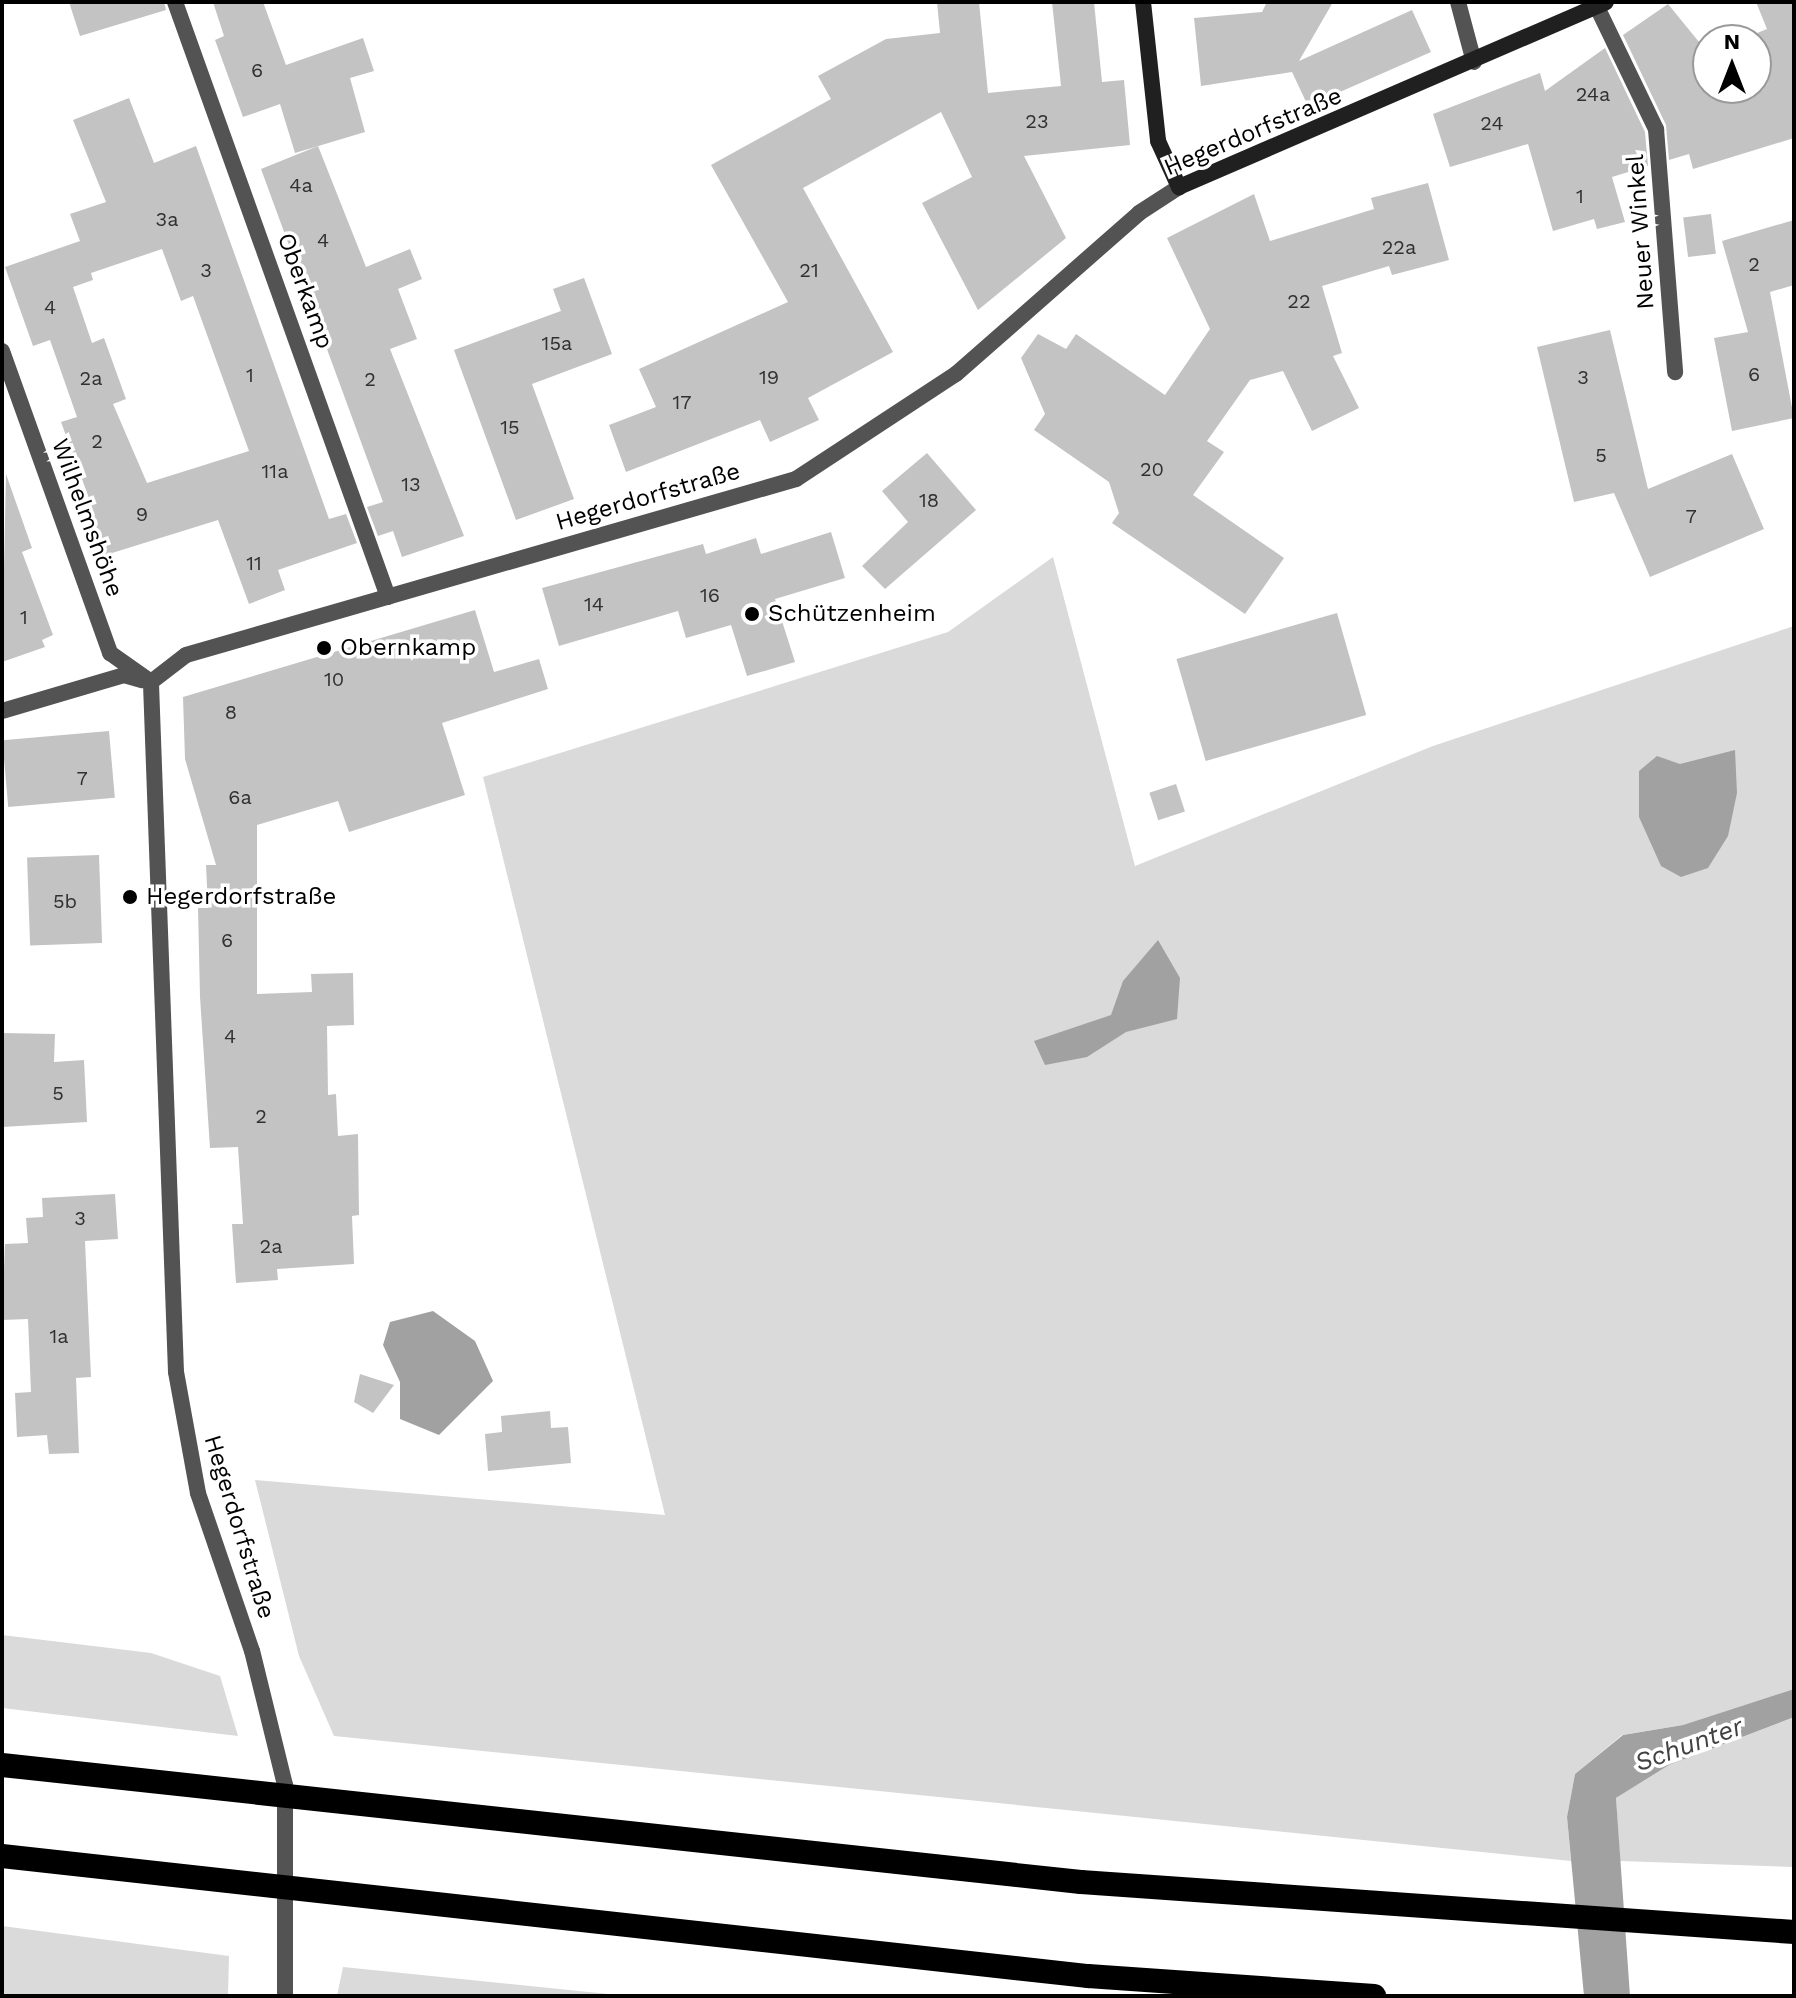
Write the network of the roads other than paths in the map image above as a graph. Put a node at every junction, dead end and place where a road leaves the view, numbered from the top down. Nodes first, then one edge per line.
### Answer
1 (175, 2) edge
2 (1143, 2) edge
3 (1458, 2) edge
4 (1602, 4) edge
5 (1474, 62) junction
6 (1179, 187) junction
7 (2, 351) edge
8 (1675, 372) dead end
9 (388, 597) junction
10 (151, 682) junction
11 (2, 711) edge
12 (2, 1765) edge
13 (2, 1856) edge
14 (1794, 1932) edge
15 (285, 1996) edge
16 (1374, 1996) edge

1 - 9 street, Oberkamp
2 - 6 main road
3 - 5 street
4 - 5 main road, Hegerdorfstraße
4 - 8 street, Neuer Winkel
5 - 6 main road, Hegerdorfstraße
6 - 9 street, Hegerdorfstraße
7 - 10 street, Wilhelmshöhe
9 - 10 street, Hegerdorfstraße
10 - 11 street
10 - 15 street, Hegerdorfstraße
12 - 14 highway
13 - 16 highway

